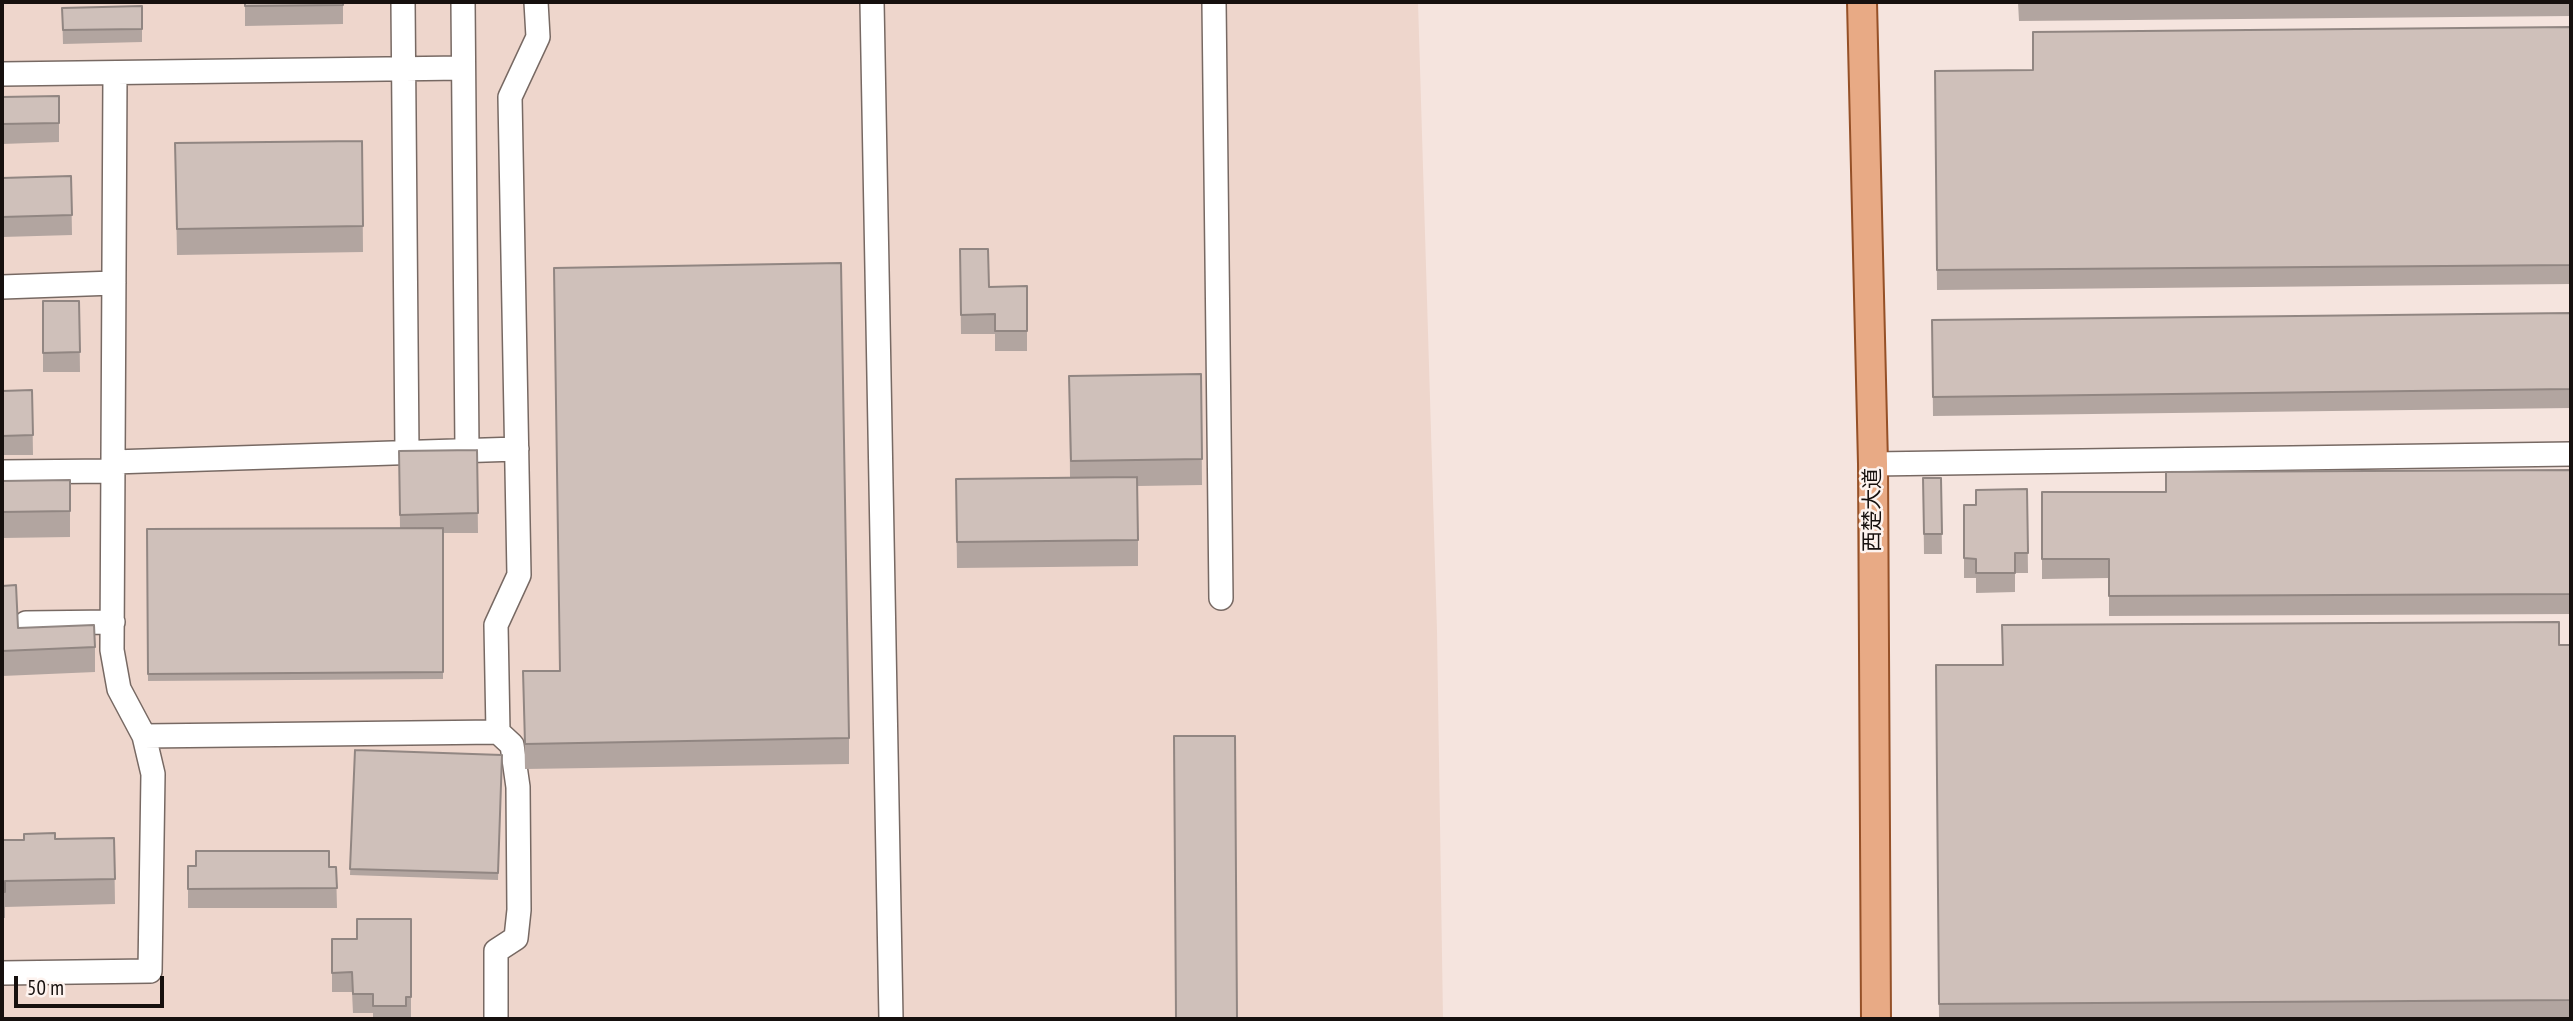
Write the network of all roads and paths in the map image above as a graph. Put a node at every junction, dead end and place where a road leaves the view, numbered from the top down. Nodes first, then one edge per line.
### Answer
1 (403, 2) edge
2 (463, 2) edge
3 (536, 2) edge
4 (872, 2) edge
5 (1214, 2) edge
6 (1862, 2) edge
7 (463, 68) junction
8 (404, 69) junction
9 (115, 74) junction
10 (2, 75) edge
11 (114, 283) junction
12 (2, 287) edge
13 (517, 449) junction
14 (467, 450) junction
15 (407, 452) junction
16 (2571, 454) edge
17 (1873, 464) junction
18 (113, 466) junction
19 (2, 472) edge
20 (1221, 598) dead end
21 (113, 622) junction
22 (26, 623) dead end
23 (498, 732) junction
24 (144, 736) junction
25 (2, 973) edge
26 (496, 1019) edge
27 (891, 1019) edge
28 (1876, 1019) edge

1 - 8 lane
2 - 7 lane
3 - 13 lane
4 - 27 lane
5 - 20 lane
6 - 17 main road, 西楚大道
7 - 8 lane
7 - 14 lane
8 - 9 lane
8 - 15 lane
9 - 10 lane
9 - 11 lane
11 - 12 lane
11 - 18 lane
13 - 14 lane
13 - 23 lane
14 - 15 lane
15 - 18 lane
16 - 17 lane
17 - 28 main road, 西楚大道
18 - 19 lane
18 - 21 lane
21 - 22 lane
21 - 24 lane
23 - 24 lane
23 - 26 lane
24 - 25 lane

